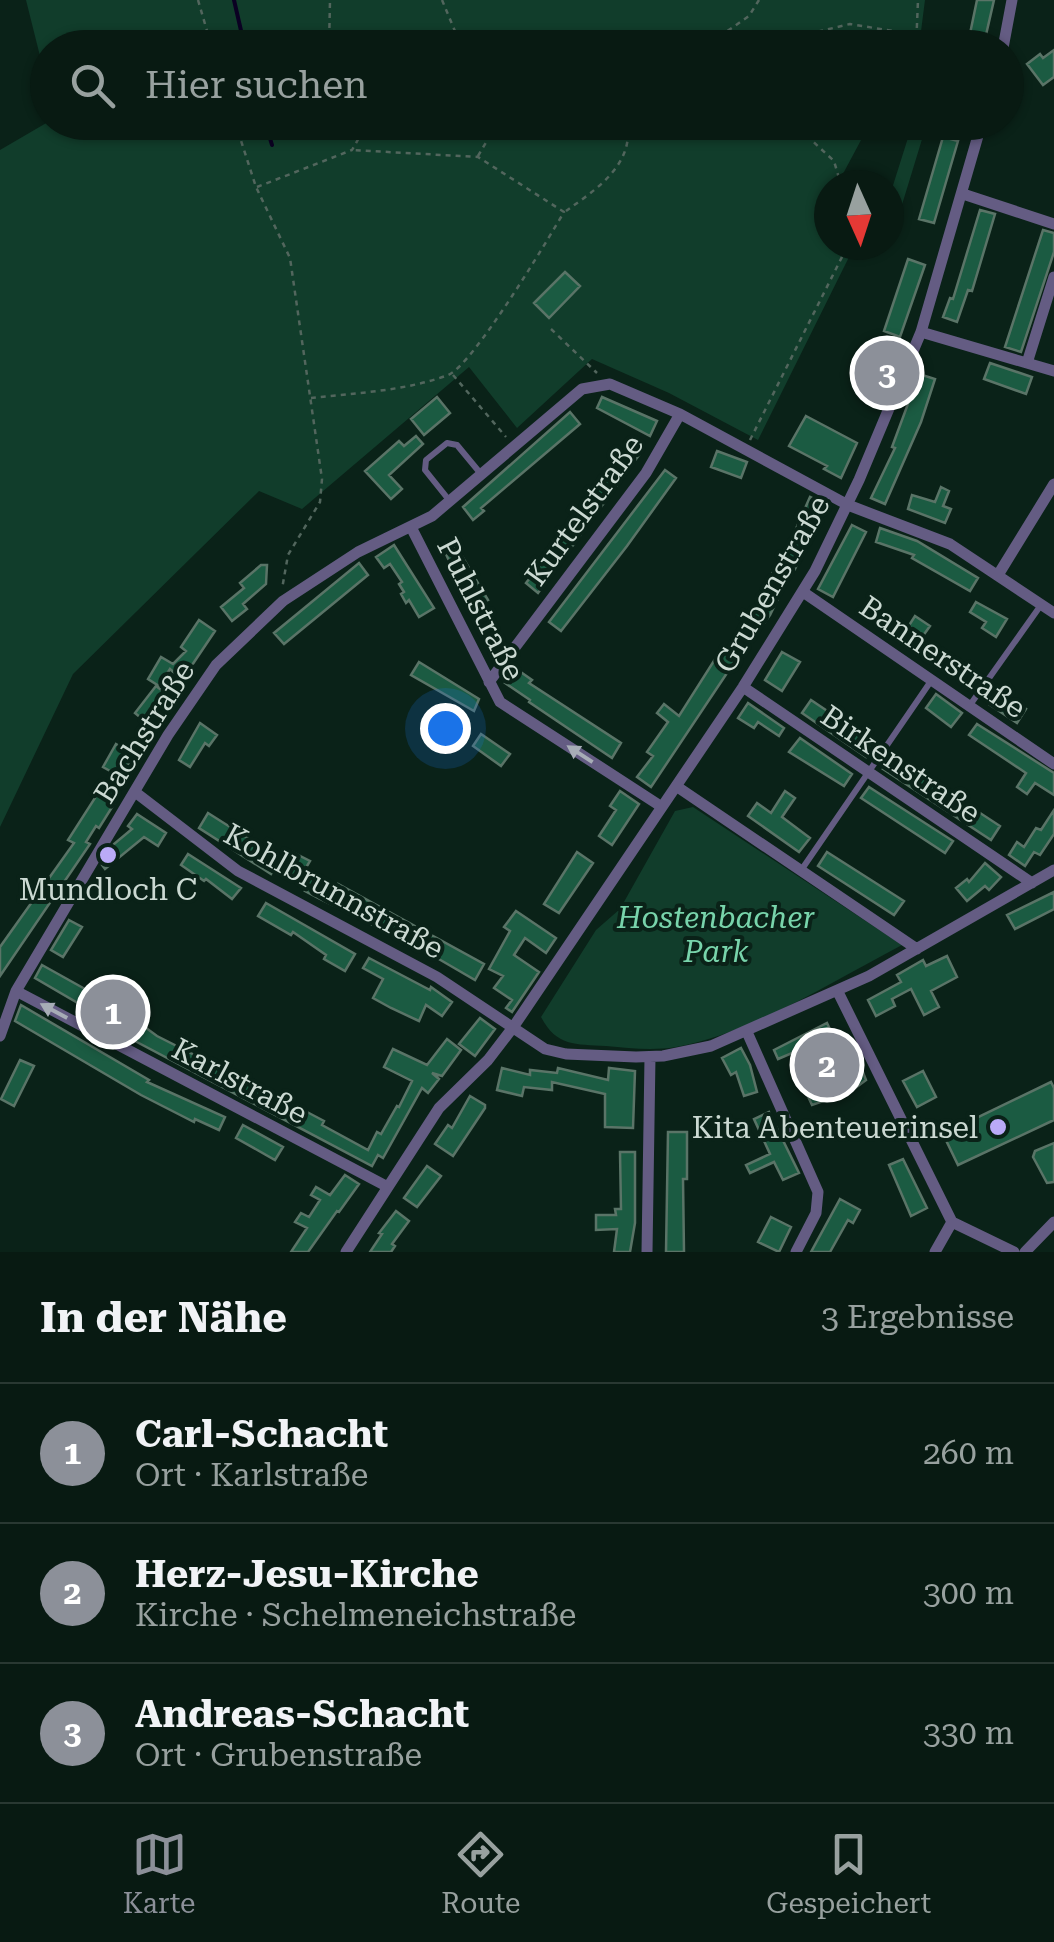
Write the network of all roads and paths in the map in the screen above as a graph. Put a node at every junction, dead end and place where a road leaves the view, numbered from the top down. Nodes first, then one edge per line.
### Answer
1 (198, 0) edge
2 (330, 0) edge
3 (442, 0) edge
4 (759, 0) edge
5 (918, 0) edge
6 (1012, 0) edge
7 (207, 30) edge
8 (329, 30) edge
9 (454, 30) edge
10 (729, 30) edge
11 (825, 30) edge
12 (887, 30) edge
13 (917, 30) edge
14 (1006, 30) edge
15 (241, 140) edge
16 (358, 140) edge
17 (487, 140) edge
18 (626, 140) edge
19 (811, 140) edge
20 (978, 140) edge
21 (352, 150) junction
22 (478, 156) junction
23 (837, 170) edge
24 (256, 187) junction
25 (962, 194) junction
26 (564, 212) junction
27 (1054, 224) edge
28 (840, 260) edge
29 (1054, 278) edge
30 (551, 330) dead end
31 (921, 332) junction
32 (1027, 363) junction
33 (1054, 372) edge
34 (452, 374) junction
35 (600, 384) junction
36 (310, 398) junction
37 (680, 414) junction
38 (514, 447) junction
39 (746, 448) junction
40 (482, 475) junction
41 (1054, 484) edge
42 (450, 502) junction
43 (848, 505) junction
44 (412, 528) junction
45 (998, 576) junction
46 (803, 592) junction
47 (284, 600) junction
48 (1041, 604) junction
49 (1054, 613) edge
50 (931, 680) junction
51 (489, 682) junction
52 (743, 686) junction
53 (970, 706) junction
54 (1054, 764) edge
55 (869, 772) junction
56 (676, 786) junction
57 (134, 792) junction
58 (662, 807) junction
59 (1054, 870) edge
60 (801, 871) junction
61 (1032, 883) junction
62 (917, 949) junction
63 (16, 991) junction
64 (838, 992) junction
65 (514, 1026) junction
66 (747, 1032) junction
67 (0, 1036) edge
68 (650, 1057) junction
69 (388, 1187) junction
70 (952, 1222) junction
71 (1054, 1222) edge
72 (346, 1252) edge
73 (647, 1252) edge
74 (796, 1252) edge
75 (935, 1252) edge
76 (1014, 1252) edge
77 (1025, 1252) edge

1 - 7 path
2 - 8 path
3 - 9 path
4 - 10 path
5 - 13 path
6 - 14 street
11 - 12 path
15 - 24 path
16 - 21 path
17 - 22 path
18 - 26 path
19 - 23 path
20 - 25 street, Grubenstraße
21 - 22 path
21 - 24 path
22 - 26 path
24 - 36 path
25 - 27 street
25 - 31 street, Grubenstraße
26 - 34 path
28 - 39 path
29 - 32 street
30 - 35 path
31 - 32 street
31 - 43 street, Grubenstraße
32 - 33 street
34 - 36 path
34 - 38 path
35 - 37 street
35 - 38 street, Bachstraße
36 - 47 path
37 - 39 street
37 - 51 street, Kurtelstraße
38 - 40 street, Bachstraße
39 - 43 street
40 - 42 street, Bachstraße
40 - 42 lane
41 - 45 street
42 - 44 street, Bachstraße
43 - 45 street
43 - 46 street, Grubenstraße
44 - 47 street, Bachstraße
44 - 51 street, Puhlstraße
45 - 48 street
46 - 50 street, Bannerstraße
46 - 52 street, Grubenstraße
47 - 57 street, Bachstraße
48 - 49 street
48 - 53 lane
50 - 53 street, Bannerstraße
50 - 55 lane
58 -> 51 street, Puhlstraße
52 - 55 street, Birkenstraße
52 - 56 street, Grubenstraße
53 - 54 street, Bannerstraße
55 - 60 lane
55 - 61 street, Birkenstraße
56 - 58 street, Grubenstraße
56 - 60 street
57 - 63 street, Bachstraße
57 - 65 street, Kohlbrunnstraße
58 - 65 street, Grubenstraße
59 - 61 street, Kohlbrunnstraße
60 - 62 street
61 - 62 street, Kohlbrunnstraße
62 - 64 street, Kohlbrunnstraße
63 - 67 street, Bachstraße
69 -> 63 street, Karlstraße
64 - 66 street, Kohlbrunnstraße
64 - 70 street
65 - 68 street, Kohlbrunnstraße
65 - 69 street, Grubenstraße
66 - 68 street, Kohlbrunnstraße
66 - 74 street
68 - 73 street
69 - 72 street, Grubenstraße
70 - 75 street
70 - 76 street
71 - 77 street

